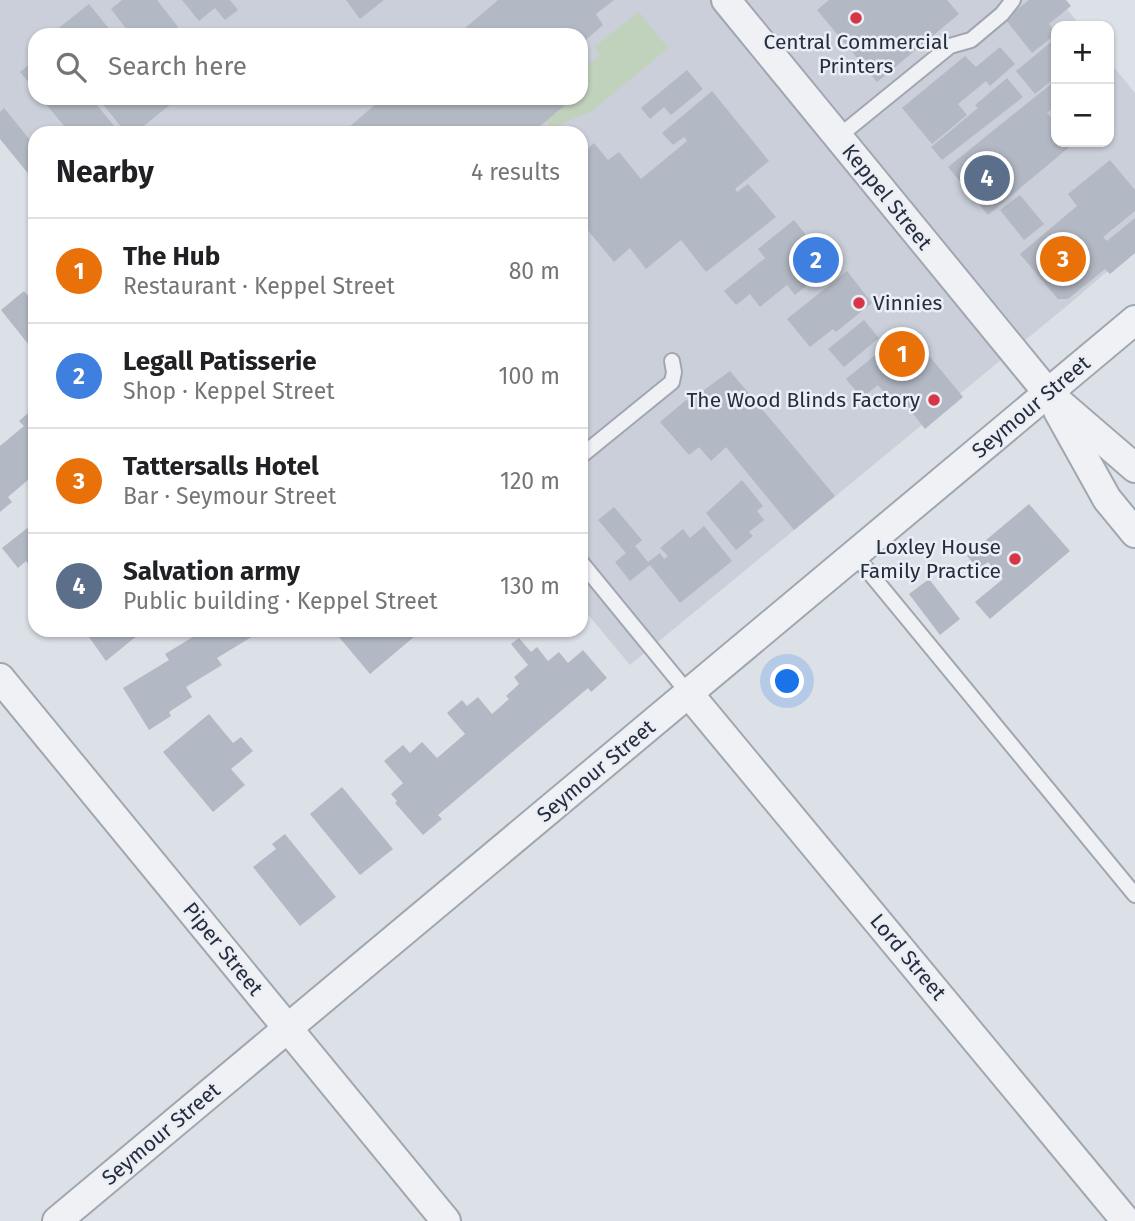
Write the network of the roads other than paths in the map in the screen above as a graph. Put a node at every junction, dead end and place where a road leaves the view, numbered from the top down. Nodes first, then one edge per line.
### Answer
1 (726, 0) edge
2 (1013, 0) edge
3 (838, 137) junction
4 (1135, 320) edge
5 (672, 361) dead end
6 (1048, 393) junction
7 (588, 450) edge
8 (1135, 468) edge
9 (1135, 533) edge
10 (855, 555) junction
11 (588, 571) edge
12 (0, 678) edge
13 (689, 694) junction
14 (1135, 895) edge
15 (288, 1028) junction
16 (57, 1221) edge
17 (446, 1221) edge
18 (1126, 1221) edge

1 - 3 street, Keppel Street
2 - 3 lane
3 - 6 street, Keppel Street
4 - 6 street, Seymour Street
5 - 7 lane
6 - 8 street, Keppel Street
6 - 9 street, Keppel Street
6 - 10 street, Seymour Street
10 - 13 street, Seymour Street
10 - 14 lane
11 - 13 lane
12 - 15 street, Piper Street
13 - 15 street, Seymour Street
13 - 18 street, Lord Street
15 - 16 street, Seymour Street
15 - 17 street, Piper Street

